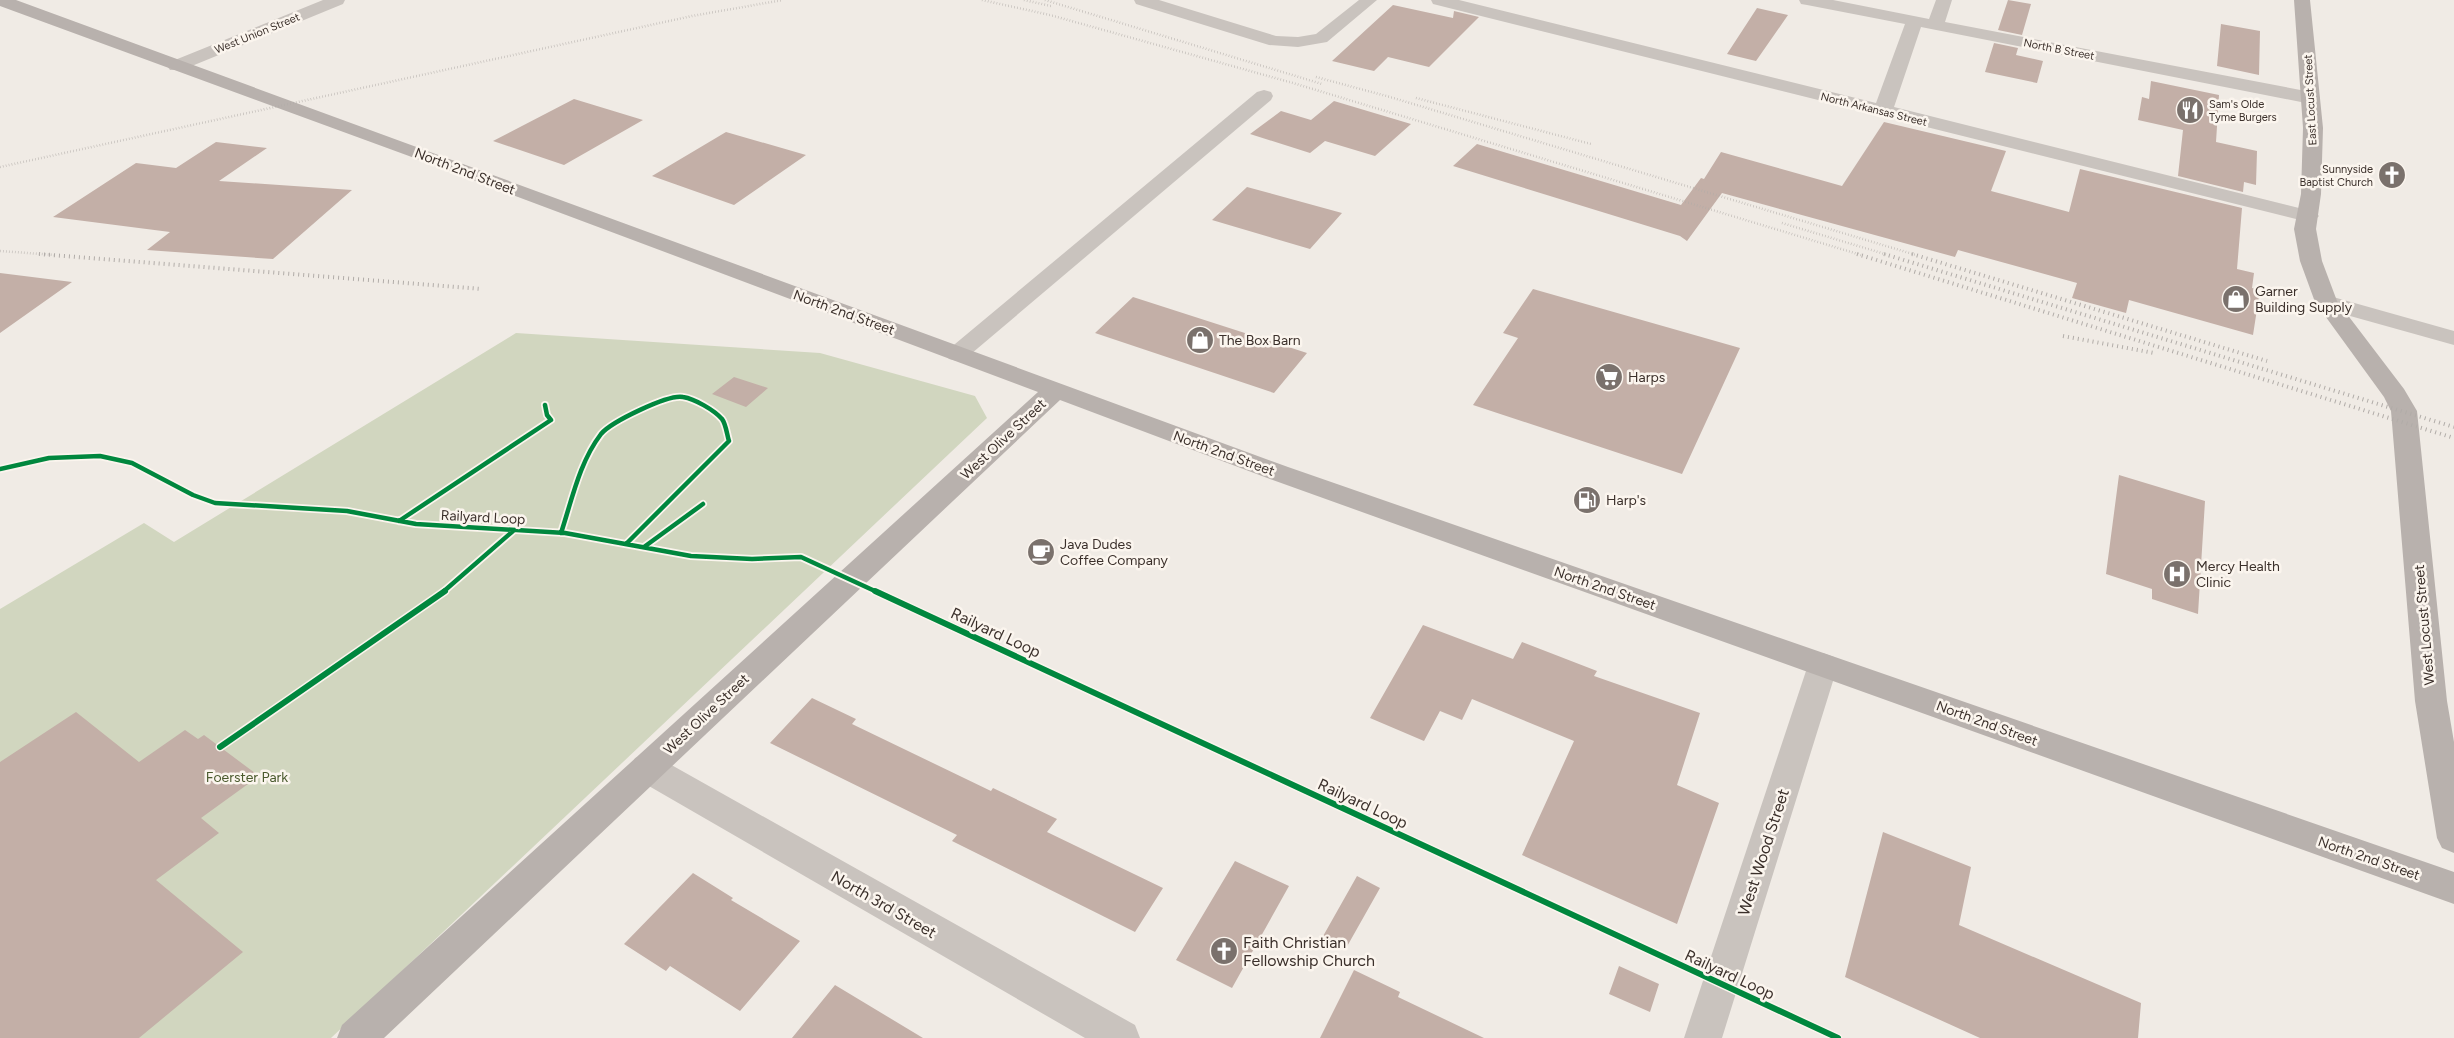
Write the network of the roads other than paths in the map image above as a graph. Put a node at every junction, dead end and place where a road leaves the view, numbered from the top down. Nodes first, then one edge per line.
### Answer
1 (0, 0) edge
2 (337, 0) edge
3 (1142, 0) edge
4 (1369, 0) edge
5 (1440, 0) edge
6 (1807, 0) edge
7 (1944, 0) edge
8 (2302, 0) edge
9 (1914, 22) junction
10 (1936, 25) junction
11 (176, 66) junction
12 (1264, 96) dead end
13 (2311, 98) junction
14 (1883, 111) junction
15 (2308, 216) junction
16 (2326, 302) junction
17 (2454, 338) edge
18 (957, 354) junction
19 (1056, 390) junction
20 (2404, 411) joint
21 (1823, 665) junction
22 (647, 768) junction
23 (2454, 838) edge
24 (2454, 888) edge
25 (356, 1038) edge
26 (1120, 1038) edge
27 (1703, 1038) edge

1 - 11 main road, North 2nd Street
2 - 11 street, West Union Street
3 - 4 street
5 - 14 street, North Arkansas Street
6 - 9 street, North B Street
7 - 10 street
8 - 13 main road, East Locust Street
9 - 10 street, North B Street
9 - 14 street
10 - 13 street, North B Street
11 - 18 main road, North 2nd Street
12 - 18 street
13 - 15 main road, East Locust Street
14 - 15 street, North Arkansas Street
15 - 16 main road, East Locust Street
16 - 17 street
16 - 20 main road, East Locust Street
18 - 19 main road, North 2nd Street
19 - 21 main road, North 2nd Street
19 - 22 main road, West Olive Street
20 - 23 main road, West Locust Street
21 - 24 main road, North 2nd Street
21 - 27 street, West Wood Street
22 - 25 main road, West Olive Street
22 - 26 street, North 3rd Street

